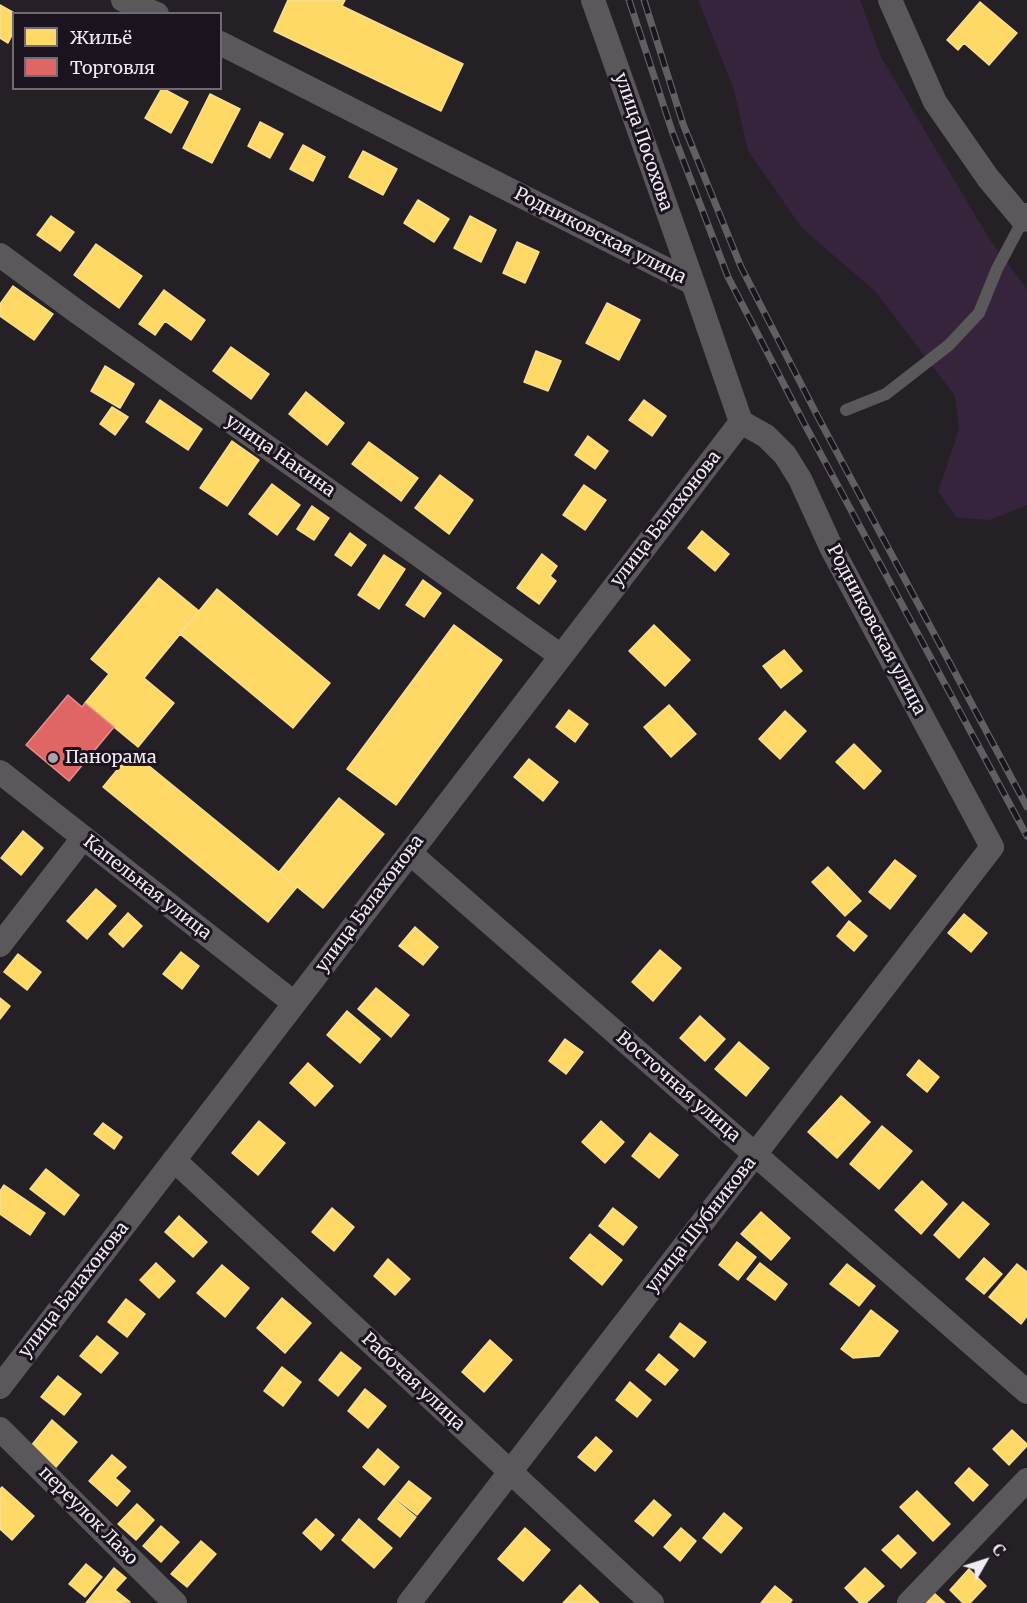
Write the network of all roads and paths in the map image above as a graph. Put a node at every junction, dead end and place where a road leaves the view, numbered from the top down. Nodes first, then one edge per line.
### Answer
1 (123, 0) edge
2 (593, 0) edge
3 (890, 0) edge
4 (152, 12) edge
5 (222, 44) edge
6 (1026, 221) edge
7 (0, 255) edge
8 (693, 283) junction
9 (846, 410) dead end
10 (741, 422) junction
11 (561, 656) junction
12 (0, 772) edge
13 (83, 838) junction
14 (992, 847) joint
15 (410, 853) junction
16 (0, 945) edge
17 (294, 1003) junction
18 (755, 1155) junction
19 (174, 1161) junction
20 (0, 1387) edge
21 (1027, 1392) edge
22 (0, 1429) edge
23 (510, 1472) junction
24 (1027, 1480) edge
25 (175, 1603) edge
26 (409, 1603) edge
27 (652, 1603) edge
28 (909, 1603) edge

1 - 4 street
2 - 8 street, улица Посохова
3 - 6 street
5 - 8 street, Родниковская улица
6 - 9 lane
7 - 11 street, улица Накина
8 - 10 street, Родниковская улица
10 - 11 street, улица Балахонова
10 - 14 street, Родниковская улица
11 - 15 street, улица Балахонова
12 - 13 street, Капельная улица
13 - 16 street
13 - 17 street, Капельная улица
14 - 18 street, улица Шубникова
15 - 17 street, улица Балахонова
15 - 18 street, Восточная улица
17 - 19 street, улица Балахонова
18 - 21 street, Восточная улица
18 - 23 street, улица Шубникова
19 - 20 street, улица Балахонова
19 - 23 street, Рабочая улица
22 - 25 street, переулок Лазо
23 - 26 street, улица Шубникова
23 - 27 street, Рабочая улица
24 - 28 street

